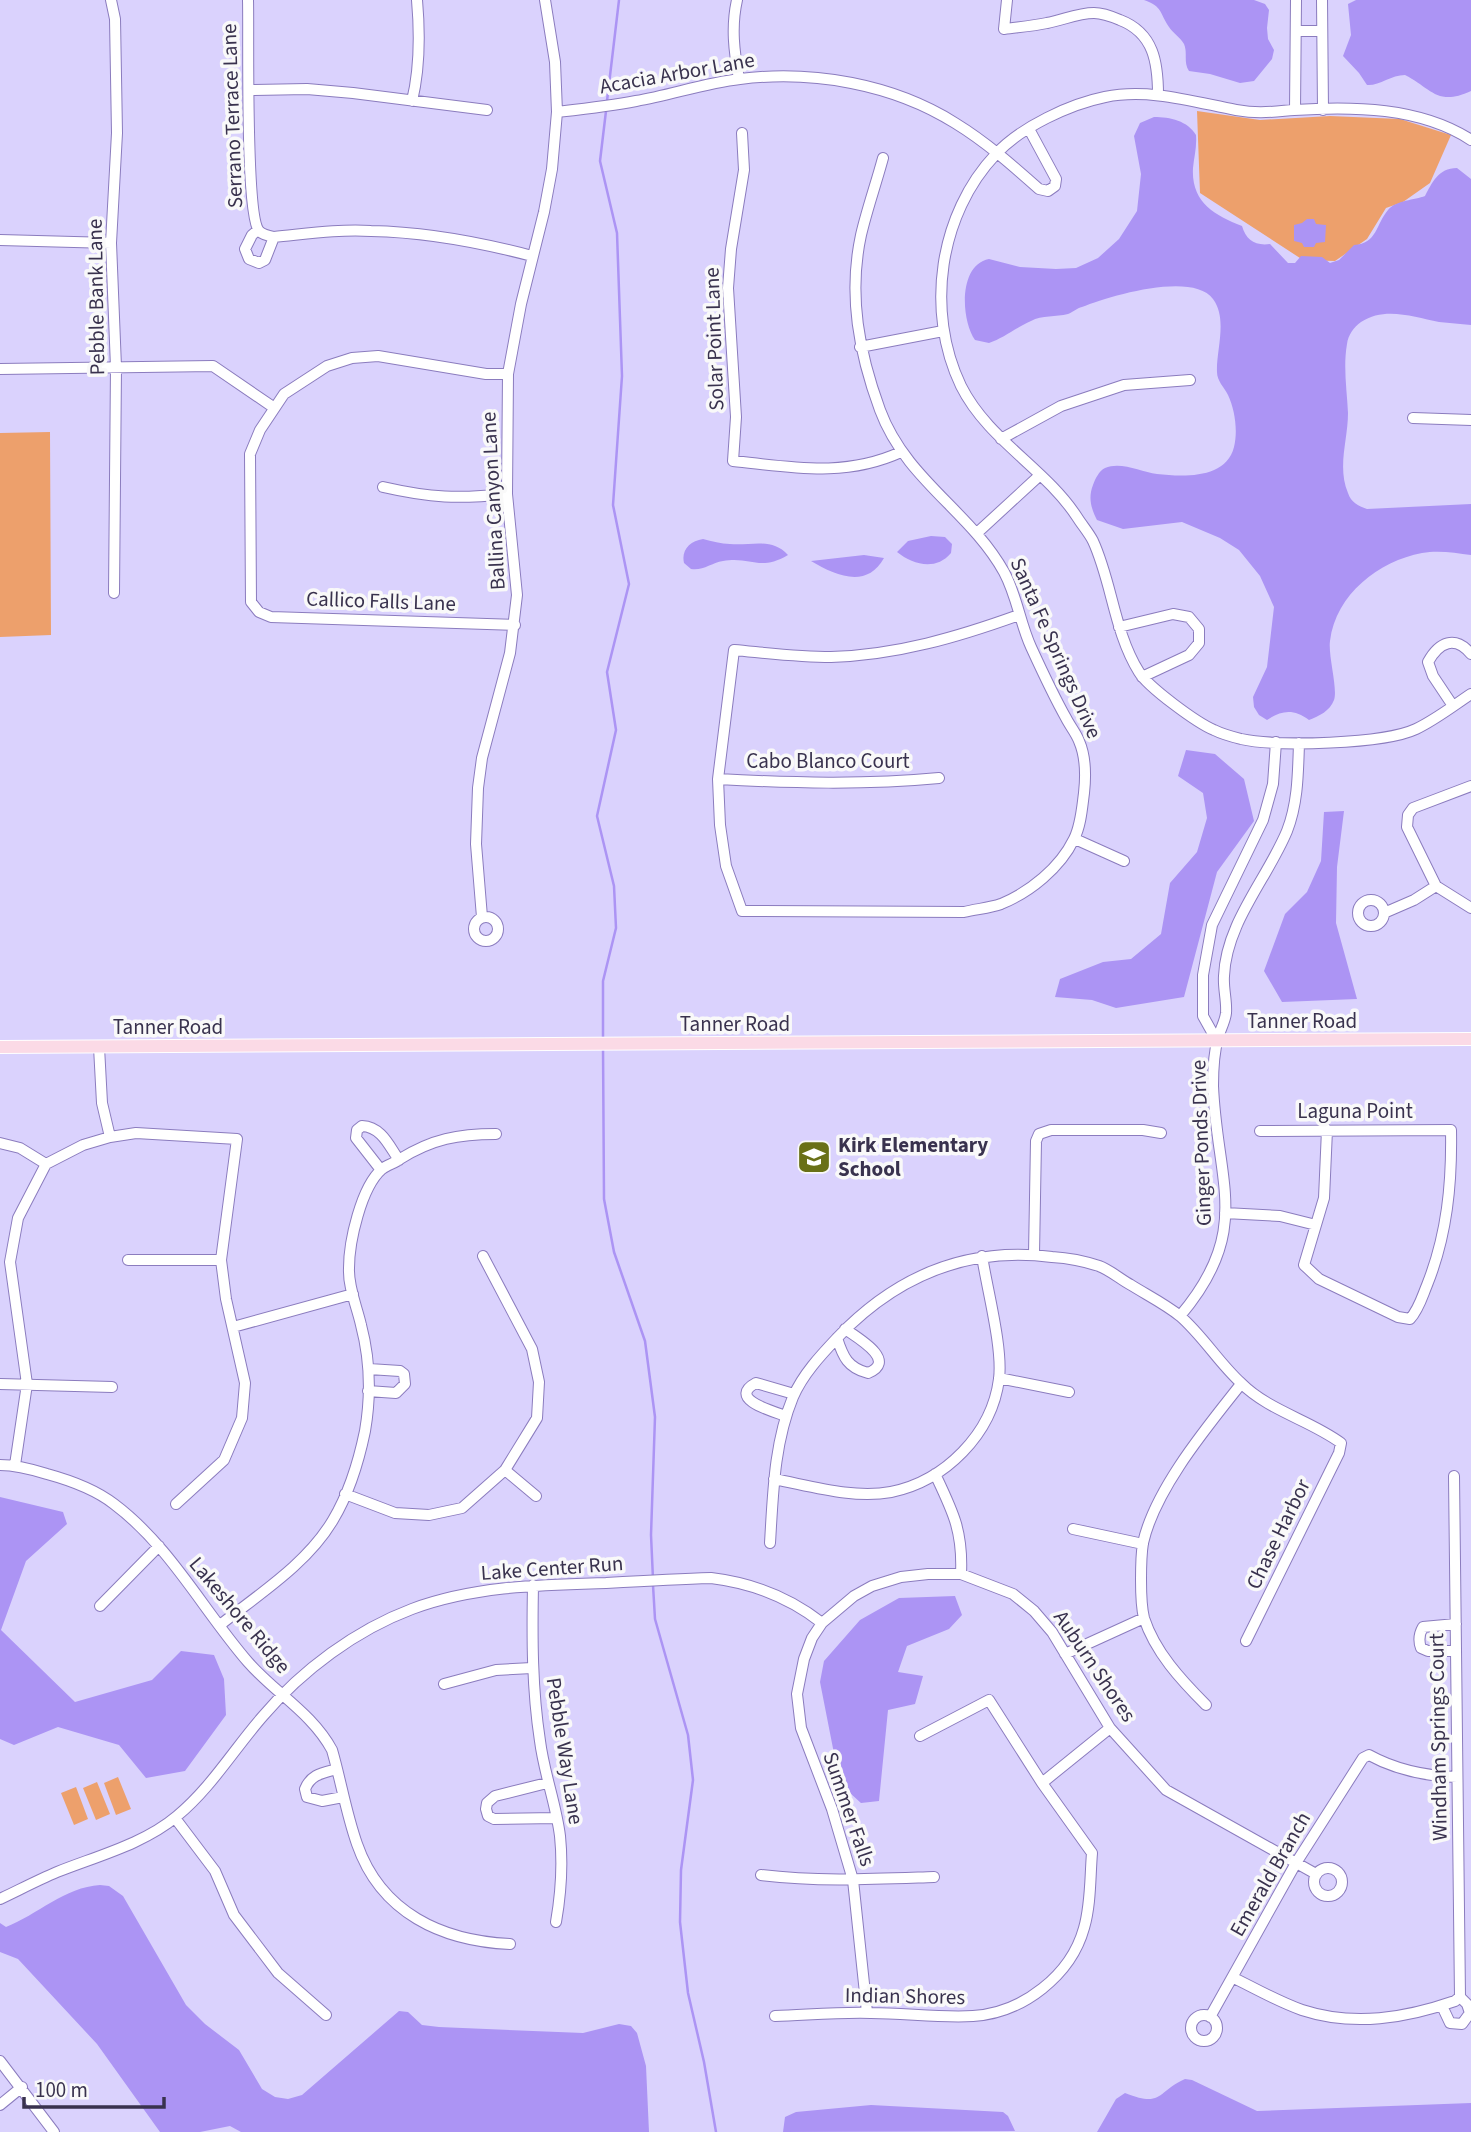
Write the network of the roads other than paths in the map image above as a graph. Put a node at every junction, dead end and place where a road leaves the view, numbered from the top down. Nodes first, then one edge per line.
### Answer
1 (111, 0) edge
2 (248, 0) edge
3 (417, 0) edge
4 (545, 0) edge
5 (737, 0) edge
6 (1007, 0) edge
7 (1296, 0) edge
8 (1322, 0) edge
9 (1297, 31) junction
10 (1322, 31) junction
11 (739, 79) junction
12 (249, 90) junction
13 (1158, 95) junction
14 (412, 101) junction
15 (487, 110) dead end
16 (1295, 110) junction
17 (1323, 110) junction
18 (557, 112) junction
19 (1029, 129) junction
20 (742, 133) dead end
21 (1471, 139) edge
22 (998, 152) junction
23 (883, 158) dead end
24 (266, 234) junction
25 (0, 240) edge
26 (111, 243) junction
27 (531, 256) junction
28 (943, 331) junction
29 (860, 347) junction
30 (116, 367) junction
31 (0, 369) edge
32 (508, 374) junction
33 (1190, 380) dead end
34 (273, 407) junction
35 (1413, 418) dead end
36 (1471, 420) edge
37 (1000, 439) junction
38 (901, 452) junction
39 (1040, 476) junction
40 (383, 487) dead end
41 (508, 494) junction
42 (976, 533) junction
43 (114, 593) dead end
44 (1019, 615) junction
45 (515, 625) junction
46 (1119, 627) junction
47 (1471, 654) edge
48 (1142, 677) junction
49 (1471, 694) edge
50 (1453, 705) junction
51 (1276, 742) junction
52 (1299, 743) junction
53 (939, 778) dead end
54 (719, 779) junction
55 (1471, 786) edge
56 (1075, 839) junction
57 (1124, 861) dead end
58 (1436, 886) junction
59 (1471, 908) edge
60 (1384, 912) dead end
61 (482, 917) dead end
62 (1471, 1039) edge
63 (1217, 1041) junction
64 (99, 1047) junction
65 (0, 1048) edge
66 (1327, 1130) junction
67 (1259, 1131) dead end
68 (1161, 1133) dead end
69 (496, 1134) dead end
70 (110, 1136) junction
71 (0, 1143) edge
72 (399, 1160) junction
73 (46, 1164) junction
74 (381, 1170) junction
75 (1225, 1213) junction
76 (1316, 1225) junction
77 (1034, 1254) junction
78 (483, 1256) dead end
79 (982, 1256) junction
80 (128, 1260) dead end
81 (220, 1260) junction
82 (5, 1262) edge
83 (353, 1294) junction
84 (1180, 1316) junction
85 (233, 1327) junction
86 (369, 1369) junction
87 (999, 1378) junction
88 (0, 1384) edge
89 (27, 1384) junction
90 (1241, 1384) junction
91 (112, 1387) dead end
92 (368, 1391) junction
93 (1069, 1392) dead end
94 (794, 1394) junction
95 (786, 1416) junction
96 (0, 1465) edge
97 (15, 1465) junction
98 (505, 1470) junction
99 (935, 1474) junction
100 (1454, 1476) dead end
101 (774, 1479) junction
102 (345, 1494) junction
103 (536, 1496) dead end
104 (176, 1504) dead end
105 (1073, 1530) dead end
106 (770, 1543) dead end
107 (1143, 1544) junction
108 (159, 1546) junction
109 (961, 1574) junction
110 (533, 1585) junction
111 (100, 1606) dead end
112 (1144, 1618) junction
113 (822, 1623) junction
114 (1456, 1624) junction
115 (220, 1625) junction
116 (1246, 1641) dead end
117 (1456, 1651) junction
118 (1065, 1654) junction
119 (532, 1668) junction
120 (444, 1684) dead end
121 (282, 1695) junction
122 (1206, 1705) dead end
123 (1110, 1728) junction
124 (920, 1736) dead end
125 (338, 1769) junction
126 (1457, 1777) junction
127 (547, 1783) junction
128 (1042, 1783) junction
129 (343, 1797) junction
130 (175, 1818) junction
131 (556, 1818) junction
132 (1296, 1863) junction
133 (1316, 1874) dead end
134 (761, 1875) dead end
135 (934, 1877) dead end
136 (853, 1880) junction
137 (0, 1899) edge
138 (556, 1922) dead end
139 (510, 1944) dead end
140 (1234, 1978) junction
141 (1460, 1997) junction
142 (1442, 2006) junction
143 (867, 2012) junction
144 (326, 2015) dead end
145 (775, 2016) dead end
146 (1210, 2017) dead end
147 (0, 2061) edge
148 (22, 2087) junction
149 (0, 2105) edge
150 (54, 2132) edge

1 - 26 street, Pebble Bank Lane
2 - 12 street, Serrano Terrace Lane
3 - 14 street
4 - 18 street, Ballina Canyon Lane
5 - 11 street
6 - 13 street
7 - 9 street
8 - 10 street
9 - 10 street
9 - 16 street
10 - 17 street
11 - 18 street, Acacia Arbor Lane
11 - 22 street, Acacia Arbor Lane
12 - 14 street
12 - 24 street, Serrano Terrace Lane
13 - 16 street
13 - 19 street
14 - 15 street
16 - 17 street
17 - 21 street
18 - 27 street, Ballina Canyon Lane
19 - 22 street
19 - 22 street, Acacia Arbor Lane
20 - 38 street, Solar Point Lane
22 - 28 street
23 - 29 street, Santa Fe Springs Drive
24 - 24 street, Serrano Terrace Lane
24 - 27 street
25 - 26 street
26 - 30 street, Pebble Bank Lane
27 - 32 street, Ballina Canyon Lane
28 - 29 street
28 - 37 street
29 - 38 street, Santa Fe Springs Drive
30 - 31 street
30 - 34 street
30 - 43 street, Pebble Bank Lane
32 - 34 street
32 - 41 street, Ballina Canyon Lane
33 - 37 street
34 - 45 street, Callico Falls Lane
35 - 36 street
37 - 39 street
38 - 42 street, Santa Fe Springs Drive
39 - 42 street
39 - 46 street
40 - 41 street
41 - 45 street, Ballina Canyon Lane
42 - 44 street, Santa Fe Springs Drive
44 - 54 street
44 - 56 street, Santa Fe Springs Drive
45 - 61 street, Ballina Canyon Lane
46 - 48 street
46 - 48 street
47 - 50 street
48 - 51 street
49 - 50 street
50 - 52 street
51 - 52 street
51 - 63 street, Ginger Ponds Drive
52 - 63 street, Ginger Ponds Drive
53 - 54 street, Cabo Blanco Court
54 - 56 street, Santa Fe Springs Drive
55 - 58 street
56 - 57 street
58 - 59 street
58 - 60 street
62 - 63 main road, Tanner Road
63 - 64 main road, Tanner Road
63 - 75 street, Ginger Ponds Drive
64 - 65 main road, Tanner Road
64 - 70 street
66 - 67 street, Laguna Point
66 - 76 street
66 - 76 street, Laguna Point
68 - 77 street
69 - 72 street
70 - 73 street
70 - 81 street
71 - 73 street
72 - 74 street
72 - 74 street
73 - 82 street
74 - 83 street
75 - 76 street
75 - 84 street, Ginger Ponds Drive
77 - 79 street
77 - 84 street
78 - 98 street
79 - 87 street
79 - 94 street
80 - 81 street
81 - 85 street
82 - 89 street
83 - 85 street
83 - 86 street
84 - 90 street
85 - 104 street
86 - 92 street
86 - 92 street
87 - 93 street
87 - 99 street
88 - 89 street
89 - 91 street
89 - 97 street
90 - 107 street
90 - 116 street, Chase Harbor
92 - 102 street
94 - 95 street
94 - 95 street
95 - 101 street
96 - 97 street, Lakeshore Ridge
97 - 108 street, Lakeshore Ridge
98 - 102 street
98 - 103 street
99 - 101 street
99 - 109 street
100 - 114 street, Windham Springs Court
101 - 106 street
102 - 115 street
105 - 107 street
107 - 112 street
108 - 111 street
108 - 115 street, Lakeshore Ridge
109 - 113 street, Auburn Shores
109 - 118 street, Auburn Shores
110 - 113 street, Lake Center Run
110 - 119 street, Pebble Way Lane
110 - 121 street, Lake Center Run
112 - 118 street
112 - 122 street
113 - 136 street, Summer Falls
114 - 117 street, Windham Springs Court
114 - 117 street
115 - 121 street, Lakeshore Ridge
117 - 126 street, Windham Springs Court
118 - 123 street, Auburn Shores
119 - 120 street
119 - 127 street, Pebble Way Lane
121 - 125 street, Lakeshore Ridge
121 - 130 street, Lake Center Run
123 - 128 street
123 - 132 street, Auburn Shores
124 - 128 street, Indian Shores
125 - 129 street, Lakeshore Ridge
125 - 129 street
126 - 132 street, Emerald Branch
126 - 141 street, Windham Springs Court
127 - 131 street, Pebble Way Lane
127 - 131 street
128 - 143 street, Indian Shores
129 - 139 street, Lakeshore Ridge
130 - 137 street, Lake Center Run
130 - 144 street
131 - 138 street, Pebble Way Lane
132 - 133 street, Auburn Shores
132 - 140 street, Emerald Branch
134 - 136 street
135 - 136 street
136 - 143 street, Summer Falls
140 - 142 street
140 - 146 street, Emerald Branch
141 - 142 street
141 - 142 street
143 - 145 street, Indian Shores
147 - 148 street
148 - 149 street
148 - 150 street

